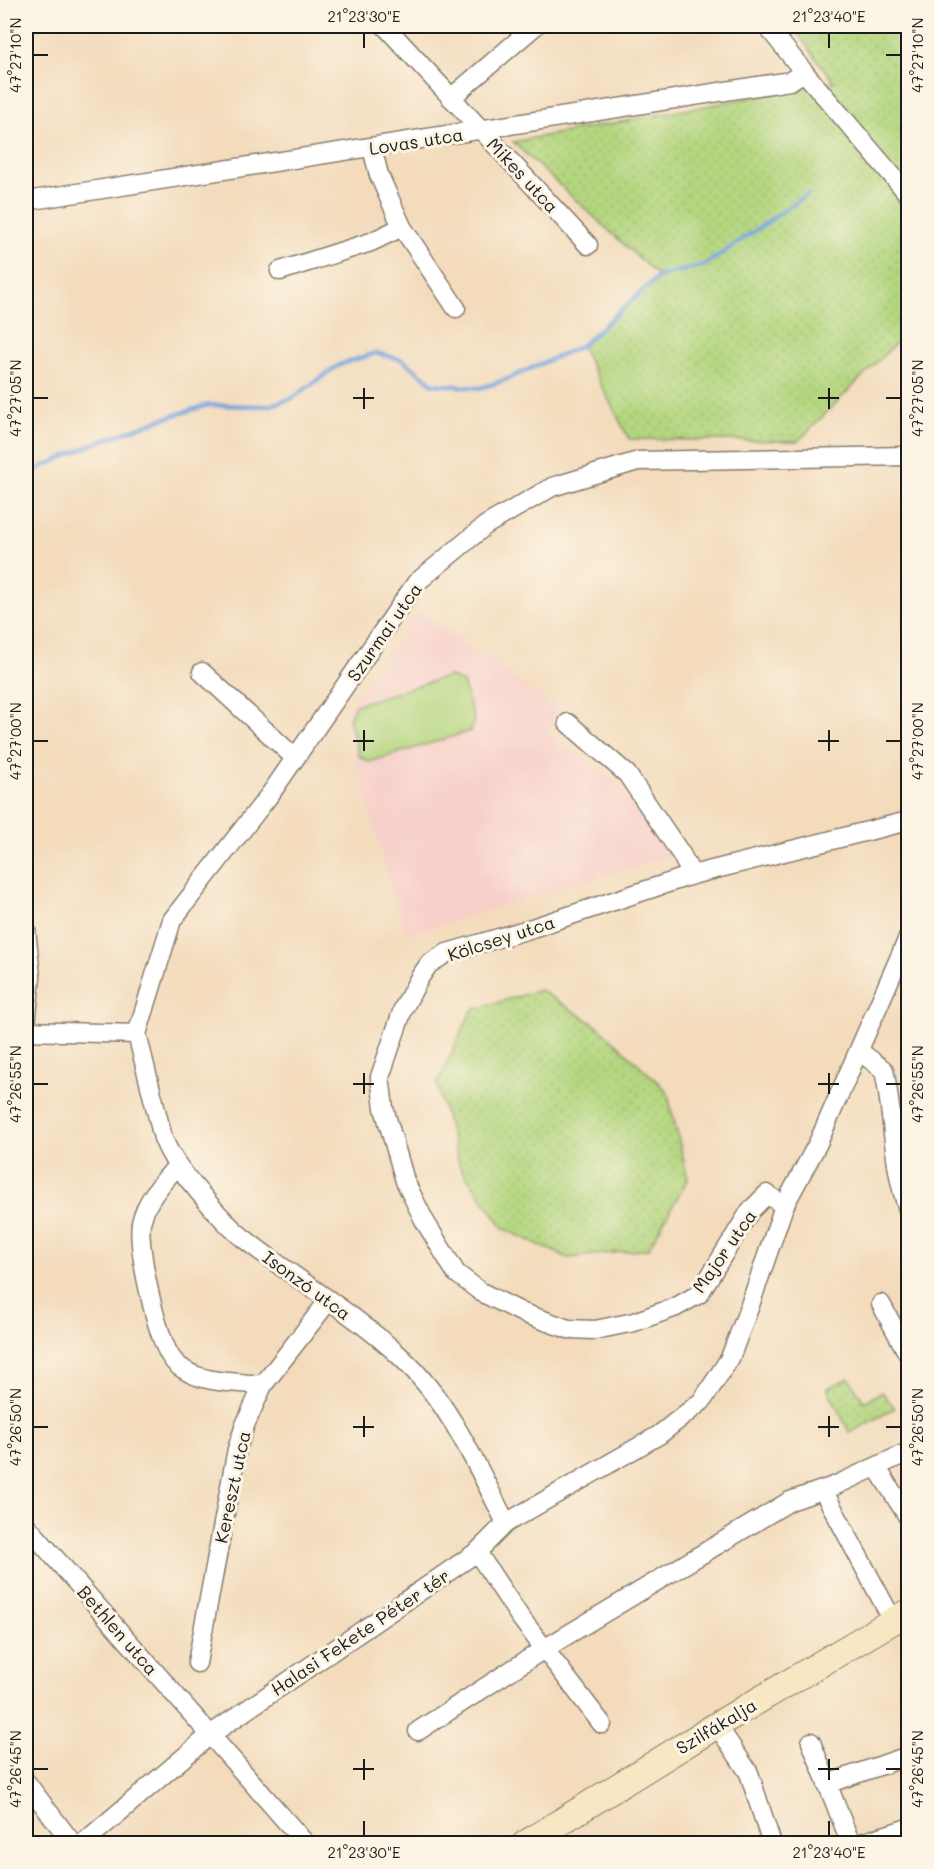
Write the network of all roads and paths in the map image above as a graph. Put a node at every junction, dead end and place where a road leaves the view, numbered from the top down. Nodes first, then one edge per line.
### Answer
1 (385, 26) edge
2 (535, 26) edge
3 (767, 26) edge
4 (804, 72) junction
5 (451, 98) junction
6 (482, 130) junction
7 (372, 148) junction
8 (909, 194) edge
9 (26, 201) edge
10 (402, 227) junction
11 (588, 245) dead end
12 (280, 271) dead end
13 (456, 308) dead end
14 (909, 456) edge
15 (202, 672) dead end
16 (568, 723) dead end
17 (295, 758) junction
18 (909, 821) edge
19 (692, 875) junction
20 (26, 929) edge
21 (909, 938) edge
22 (26, 1024) edge
23 (26, 1031) edge
24 (137, 1034) junction
25 (859, 1051) junction
26 (380, 1077) joint
27 (177, 1166) junction
28 (784, 1206) junction
29 (909, 1209) edge
30 (329, 1300) junction
31 (881, 1304) dead end
32 (909, 1354) edge
33 (263, 1385) junction
34 (909, 1452) edge
35 (877, 1468) junction
36 (823, 1490) junction
37 (909, 1517) edge
38 (506, 1523) junction
39 (26, 1525) edge
40 (477, 1552) junction
41 (901, 1616) edge
42 (544, 1649) junction
43 (197, 1663) dead end
44 (602, 1724) dead end
45 (717, 1725) junction
46 (418, 1731) dead end
47 (210, 1735) junction
48 (811, 1743) dead end
49 (909, 1756) edge
50 (26, 1782) edge
51 (827, 1784) junction
52 (909, 1828) edge
53 (73, 1844) edge
54 (82, 1844) edge
55 (306, 1844) edge
56 (525, 1844) edge
57 (772, 1844) edge
58 (851, 1844) edge
59 (858, 1844) edge

1 - 5 street, Mikes utca
2 - 5 street
3 - 4 street
4 - 6 street, Lovas utca
4 - 8 street
5 - 6 street, Mikes utca
6 - 7 street, Lovas utca
6 - 11 street, Mikes utca
7 - 9 street, Lovas utca
7 - 10 street
10 - 12 street
10 - 13 street
14 - 17 street, Szurmai utca
15 - 17 street
16 - 19 street
17 - 24 street, Szurmai utca
18 - 19 street, Kölcsey utca
19 - 26 street, Kölcsey utca
20 - 22 street
21 - 25 street, Major utca
23 - 24 street
24 - 27 street, Isonzó utca
25 - 28 street, Major utca
25 - 29 street
26 - 28 street, Major utca
27 - 30 street, Isonzó utca
27 - 33 street
28 - 38 street, Major utca
30 - 33 street, Kereszt utca
30 - 38 street, Isonzó utca
31 - 32 street
33 - 43 street, Kereszt utca
34 - 35 street
35 - 36 street
35 - 37 street
36 - 41 street
36 - 42 street
38 - 40 street, Halasi Fekete Péter tér
39 - 47 street, Bethlen utca
40 - 42 street
40 - 47 street, Halasi Fekete Péter tér
41 - 45 street, Szilfákalja
42 - 44 street
42 - 46 street
45 - 56 street, Szilfákalja
45 - 57 street
47 - 54 street
47 - 55 street, Bethlen utca
48 - 51 street
49 - 51 street
50 - 53 street
51 - 58 street
52 - 59 street

